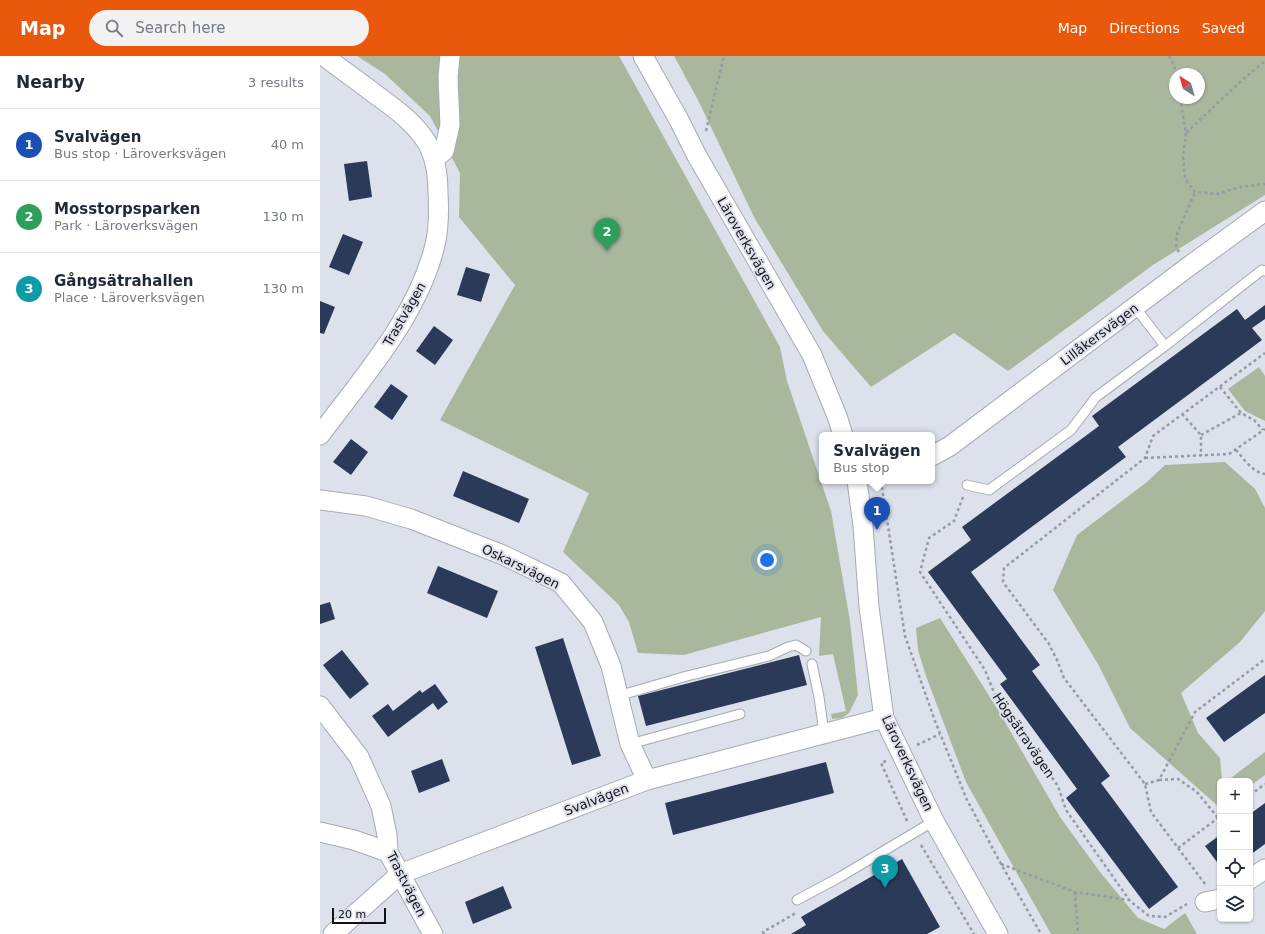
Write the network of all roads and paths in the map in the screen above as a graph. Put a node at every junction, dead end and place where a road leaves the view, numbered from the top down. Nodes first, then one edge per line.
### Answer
1 (324, 56) edge
2 (450, 56) edge
3 (643, 56) edge
4 (724, 56) edge
5 (1169, 56) edge
6 (1265, 61) edge
7 (1175, 68) edge
8 (1181, 104) edge
9 (1186, 133) junction
10 (697, 156) junction
11 (434, 159) junction
12 (1265, 184) edge
13 (1195, 192) junction
14 (1265, 211) edge
15 (1176, 247) dead end
16 (1265, 271) edge
17 (1135, 307) junction
18 (1165, 346) junction
19 (1265, 353) edge
20 (1220, 387) junction
21 (1240, 413) junction
22 (1182, 414) junction
23 (1264, 430) edge
24 (842, 432) edge
25 (320, 435) edge
26 (1201, 435) junction
27 (1236, 450) junction
28 (935, 454) edge
29 (1201, 456) junction
30 (1144, 458) junction
31 (1265, 474) edge
32 (861, 484) edge
33 (881, 484) edge
34 (967, 485) joint
35 (320, 500) edge
36 (806, 651) dead end
37 (1265, 659) edge
38 (812, 664) dead end
39 (618, 696) junction
40 (320, 706) edge
41 (740, 714) dead end
42 (884, 718) junction
43 (824, 734) junction
44 (630, 744) junction
45 (647, 780) junction
46 (1159, 780) junction
47 (1145, 784) junction
48 (1265, 784) edge
49 (1253, 793) edge
50 (1217, 815) edge
51 (1217, 819) edge
52 (934, 821) junction
53 (320, 832) edge
54 (1178, 848) junction
55 (388, 852) junction
56 (1001, 864) junction
57 (1265, 869) edge
58 (400, 874) junction
59 (1253, 877) edge
60 (1075, 892) junction
61 (797, 900) joint
62 (1214, 900) edge
63 (1130, 901) junction
64 (334, 934) edge
65 (433, 934) edge
66 (764, 934) edge
67 (998, 934) edge
68 (1042, 934) edge
69 (1078, 934) edge

1 - 11 street, Trastvägen
2 - 11 street
3 - 10 street, Läroverksvägen
4 - 10 path
5 - 7 path
6 - 9 path
8 - 9 path
9 - 13 path
10 - 24 street, Läroverksvägen
11 - 25 street, Trastvägen
12 - 13 path
13 - 15 path
14 - 17 street, Lillåkersvägen
16 - 18 lane
17 - 18 lane
17 - 28 street, Lillåkersvägen
18 - 34 lane
19 - 20 path
20 - 21 path
20 - 22 path
21 - 23 path
21 - 26 path
22 - 26 path
22 - 30 path
23 - 27 path
26 - 29 path
27 - 29 path
27 - 31 path
29 - 30 path
30 - 47 path
32 - 42 street, Läroverksvägen
33 - 56 path
34 - 63 path, Högsätravägen
35 - 39 street, Oskarsvägen
36 - 39 lane
37 - 46 path
38 - 43 lane
39 - 44 street, Oskarsvägen
40 - 55 street, Trastvägen
41 - 44 lane
42 - 43 street, Svalvägen
42 - 52 street, Läroverksvägen
43 - 45 street, Svalvägen
44 - 45 street, Oskarsvägen
45 - 58 street, Svalvägen
46 - 47 path
46 - 50 path
47 - 54 path
48 - 49 path
51 - 54 path
52 - 61 lane
52 - 67 street, Läroverksvägen
53 - 55 street
54 - 62 path
55 - 58 street, Trastvägen
56 - 60 path
56 - 68 path
57 - 59 street
58 - 64 street, Svalvägen
58 - 65 street, Trastvägen
60 - 63 path
60 - 69 path
61 - 66 path
62 - 63 path, Högsätravägen

